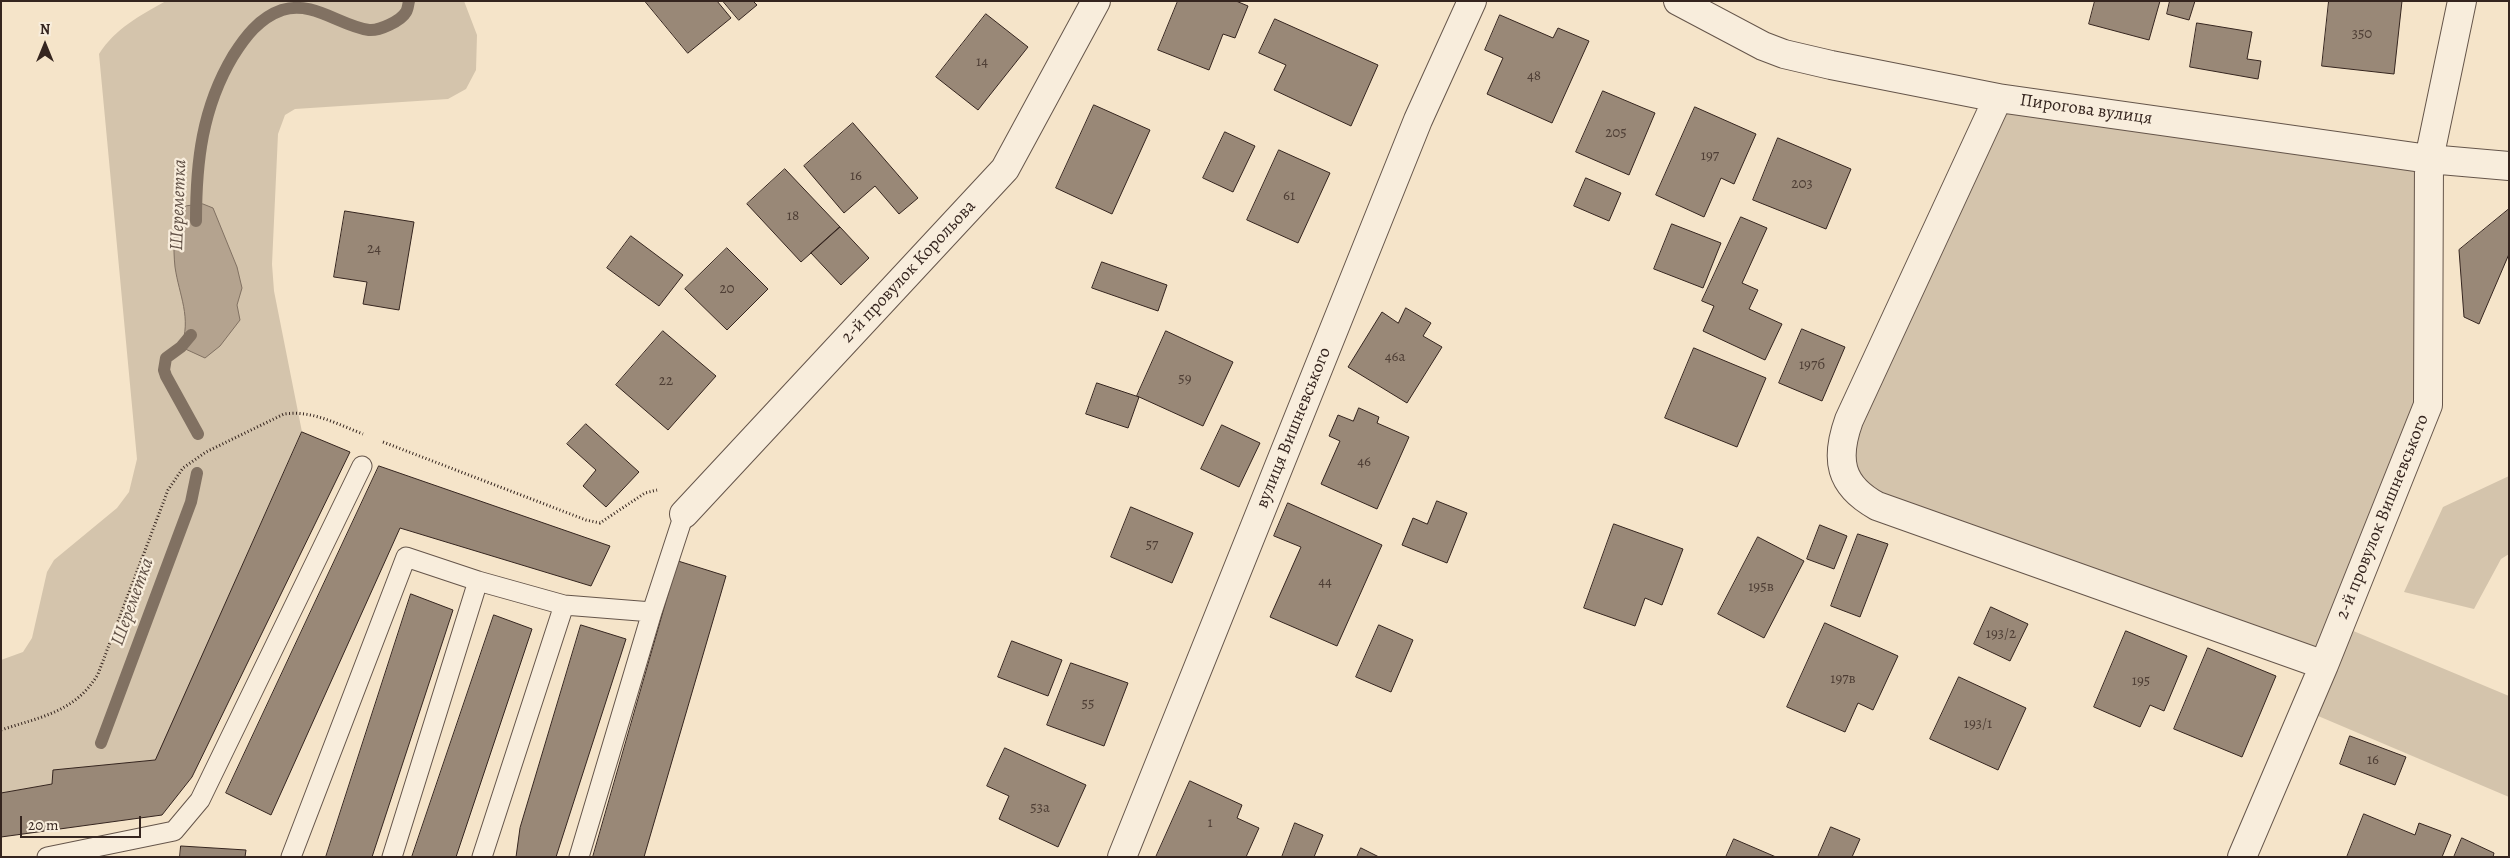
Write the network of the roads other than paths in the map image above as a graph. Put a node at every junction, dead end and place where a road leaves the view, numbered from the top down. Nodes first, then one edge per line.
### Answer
1 (1096, 1) edge
2 (1472, 1) edge
3 (1678, 1) edge
4 (2462, 1) edge
5 (1998, 98) junction
6 (2429, 159) junction
7 (2509, 166) edge
8 (362, 466) dead end
9 (684, 514) joint
10 (478, 581) junction
11 (564, 605) junction
12 (652, 612) junction
13 (2324, 664) junction
14 (47, 857) edge
15 (291, 857) edge
16 (392, 857) edge
17 (482, 857) edge
18 (579, 857) edge
19 (1122, 857) edge
20 (2242, 857) edge

1 - 9 street, 2-й провулок Корольова
2 - 19 street, вулиця Вишневського
3 - 5 street, Пирогова вулиця
4 - 6 street, 2-й провулок Вишневського
5 - 6 street, Пирогова вулиця
5 - 13 street
6 - 7 street, Пирогова вулиця
6 - 13 street, 2-й провулок Вишневського
8 - 14 lane
9 - 12 lane
10 - 11 lane
10 - 15 lane
10 - 16 lane
11 - 12 lane
11 - 17 lane
12 - 18 lane
13 - 20 street, 2-й провулок Вишневського

